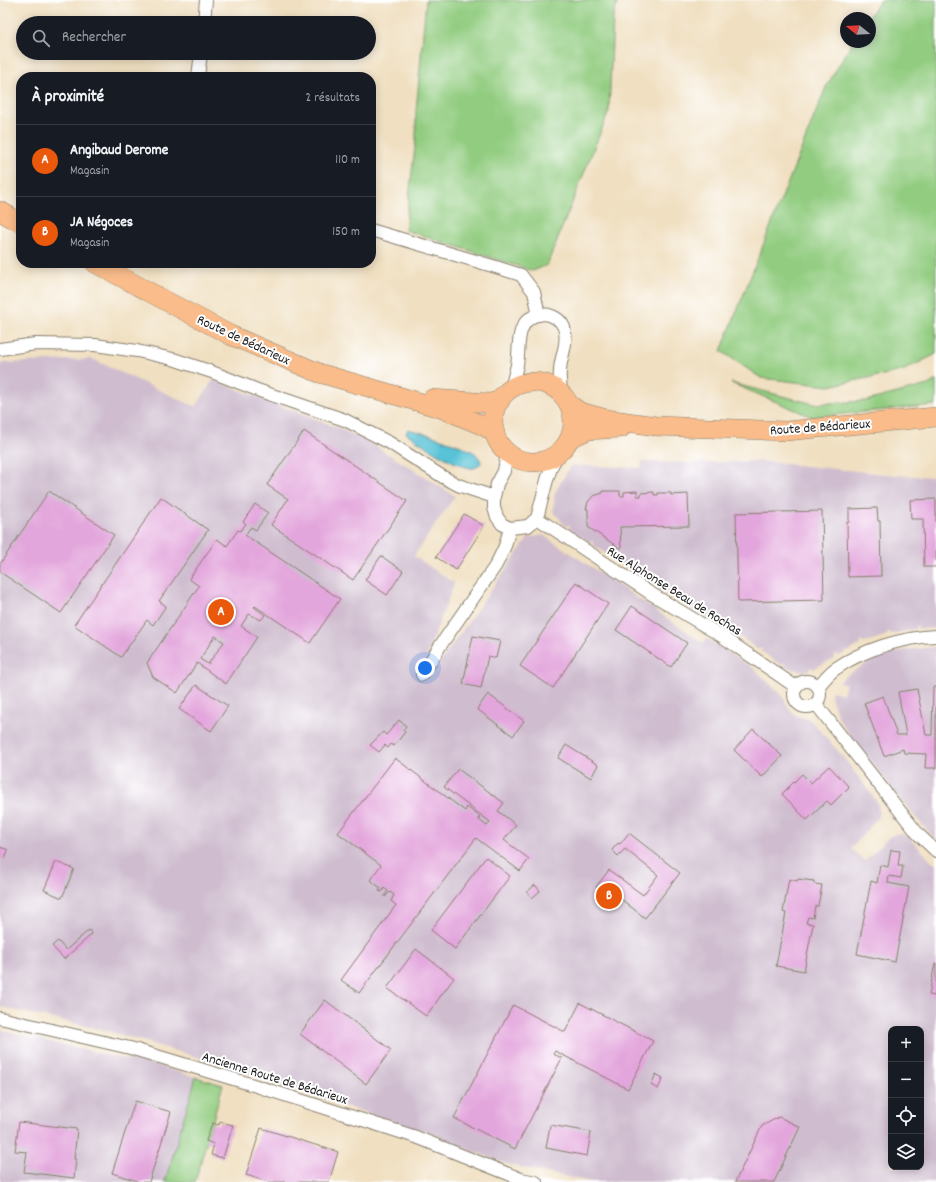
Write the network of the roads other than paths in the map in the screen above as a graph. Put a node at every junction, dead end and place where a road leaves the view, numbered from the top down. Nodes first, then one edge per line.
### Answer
1 (206, 0) edge
2 (205, 16) edge
3 (200, 60) edge
4 (199, 72) edge
5 (0, 211) edge
6 (16, 220) edge
7 (376, 231) edge
8 (104, 268) edge
9 (539, 315) junction
10 (0, 349) edge
11 (505, 395) junction
12 (401, 397) junction
13 (565, 399) junction
14 (936, 417) edge
15 (656, 426) junction
16 (495, 433) junction
17 (565, 445) junction
18 (507, 452) junction
19 (494, 497) junction
20 (538, 518) junction
21 (510, 528) junction
22 (936, 636) edge
23 (422, 675) dead end
24 (796, 687) junction
25 (818, 687) junction
26 (816, 704) junction
27 (936, 851) edge
28 (0, 1018) edge
29 (536, 1182) edge

1 - 2 street
3 - 4 street
5 - 6 main road
7 - 9 street
8 - 12 main road, Route de Bédarieux
9 - 11 street
9 - 13 street
10 - 19 street
11 - 12 main road, Route de Bédarieux
11 - 13 main road
11 - 16 main road
12 - 16 main road, Route de Bédarieux
13 - 15 main road, Route de Bédarieux
13 - 17 main road
14 - 15 main road, Route de Bédarieux
15 - 17 main road, Route de Bédarieux
16 - 18 main road
17 - 18 main road
17 - 20 street
18 - 19 street
19 - 21 street
20 - 21 street
20 - 24 street, Rue Alphonse Beau de Rochas
21 - 23 street
22 - 25 street
24 - 25 street
24 - 26 street
25 - 26 street
26 - 27 street
28 - 29 street, Ancienne Route de Bédarieux

